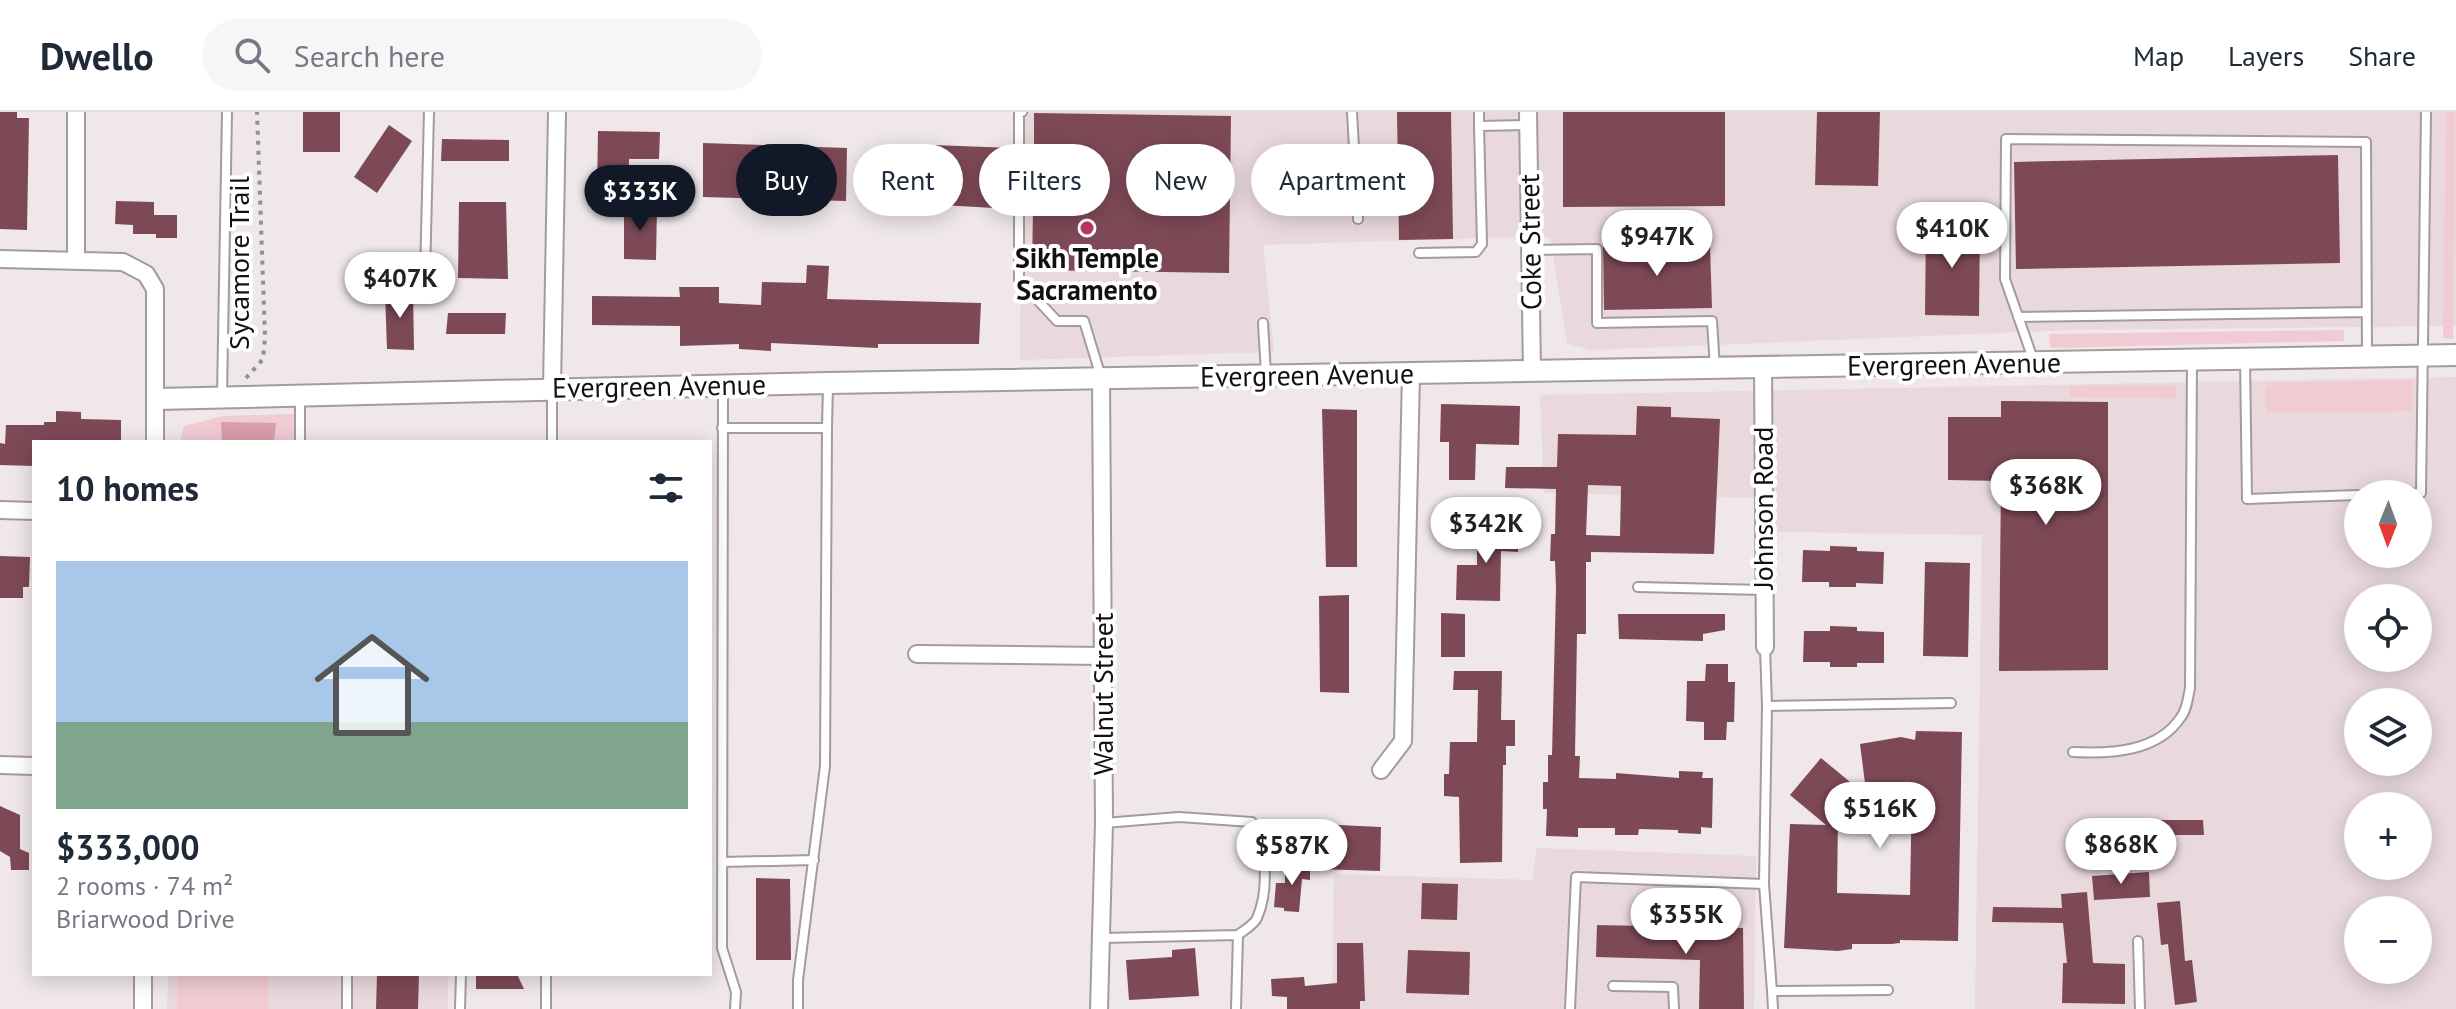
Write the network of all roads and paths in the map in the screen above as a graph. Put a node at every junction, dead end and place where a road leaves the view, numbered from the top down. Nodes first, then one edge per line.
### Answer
1 (76, 112) edge
2 (227, 112) edge
3 (257, 112) edge
4 (429, 112) edge
5 (557, 112) edge
6 (1022, 112) edge
7 (1352, 112) edge
8 (1479, 112) edge
9 (2426, 112) edge
10 (1528, 119) edge
11 (1479, 126) junction
12 (1358, 219) dead end
13 (1530, 250) junction
14 (1419, 253) dead end
15 (0, 259) edge
16 (76, 259) junction
17 (425, 276) dead end
18 (2367, 312) junction
19 (2018, 317) junction
20 (1263, 323) dead end
21 (2456, 355) edge
22 (2367, 356) junction
23 (2421, 356) junction
24 (2245, 358) junction
25 (2192, 359) junction
26 (2034, 362) junction
27 (1763, 368) junction
28 (1715, 369) junction
29 (1532, 372) junction
30 (1411, 373) junction
31 (1266, 376) junction
32 (1101, 378) junction
33 (828, 383) junction
34 (723, 385) junction
35 (552, 388) junction
36 (300, 394) junction
37 (222, 397) junction
38 (157, 399) junction
39 (722, 428) junction
40 (827, 428) junction
41 (155, 440) edge
42 (300, 440) edge
43 (552, 440) edge
44 (2421, 480) edge
45 (2344, 496) edge
46 (0, 510) edge
47 (32, 511) edge
48 (1638, 587) dead end
49 (1763, 590) junction
50 (1765, 647) joint
51 (917, 654) dead end
52 (1103, 656) junction
53 (1951, 703) dead end
54 (1767, 706) junction
55 (2073, 752) dead end
56 (0, 765) edge
57 (32, 766) edge
58 (1381, 770) dead end
59 (1104, 823) junction
60 (814, 860) junction
61 (722, 862) junction
62 (1764, 884) junction
63 (1238, 935) junction
64 (1102, 938) junction
65 (2138, 941) dead end
66 (143, 976) edge
67 (347, 976) edge
68 (461, 976) edge
69 (546, 976) edge
70 (1613, 986) dead end
71 (1888, 990) dead end
72 (1772, 991) junction
73 (143, 1009) edge
74 (347, 1009) edge
75 (460, 1009) edge
76 (546, 1009) edge
77 (735, 1009) edge
78 (798, 1009) edge
79 (1099, 1009) edge
80 (1236, 1009) edge
81 (1570, 1009) edge
82 (1674, 1009) edge
83 (1773, 1009) edge
84 (2140, 1009) edge

1 - 16 street
2 - 37 lane
3 - 37 path, Sycamore Trail
4 - 17 lane
5 - 35 street
6 - 32 lane
7 - 12 lane
8 - 11 lane
9 - 23 lane
10 - 11 lane
10 - 13 street, Coke Street
11 - 14 lane
13 - 28 lane
13 - 29 street, Coke Street
15 - 16 street
16 - 38 street
18 - 19 lane
18 - 19 lane
18 - 22 lane
19 - 26 lane
20 - 31 lane
21 - 23 street, Evergreen Avenue
22 - 23 street, Evergreen Avenue
22 - 24 street, Evergreen Avenue
23 - 44 lane
24 - 25 street, Evergreen Avenue
24 - 45 lane
25 - 26 street, Evergreen Avenue
25 - 55 lane
26 - 27 street, Evergreen Avenue
27 - 28 street, Evergreen Avenue
27 - 49 street, Johnson Road
28 - 29 street, Evergreen Avenue
29 - 30 street, Evergreen Avenue
30 - 31 street, Evergreen Avenue
30 - 58 street
31 - 32 street, Evergreen Avenue
32 - 33 street, Evergreen Avenue
32 - 52 street, Walnut Street
33 - 34 street, Evergreen Avenue
33 - 40 lane
34 - 35 street, Evergreen Avenue
34 - 39 lane
35 - 36 street, Evergreen Avenue
35 - 43 lane
36 - 37 street, Evergreen Avenue
36 - 42 lane
37 - 38 street, Evergreen Avenue
38 - 41 street
39 - 40 lane
39 - 61 lane
40 - 60 lane
46 - 47 street
48 - 49 lane
49 - 50 street, Johnson Road
50 - 54 lane
51 - 52 street
52 - 59 street, Walnut Street
53 - 54 lane
54 - 62 lane
56 - 57 street
59 - 63 lane
59 - 64 street, Walnut Street
60 - 61 lane
60 - 78 lane
61 - 77 lane
62 - 72 lane
62 - 81 lane
63 - 64 lane
63 - 80 lane
64 - 79 street, Walnut Street
65 - 84 lane
66 - 73 street
67 - 74 lane
68 - 75 lane
69 - 76 lane
70 - 82 lane
71 - 72 lane
72 - 83 lane

